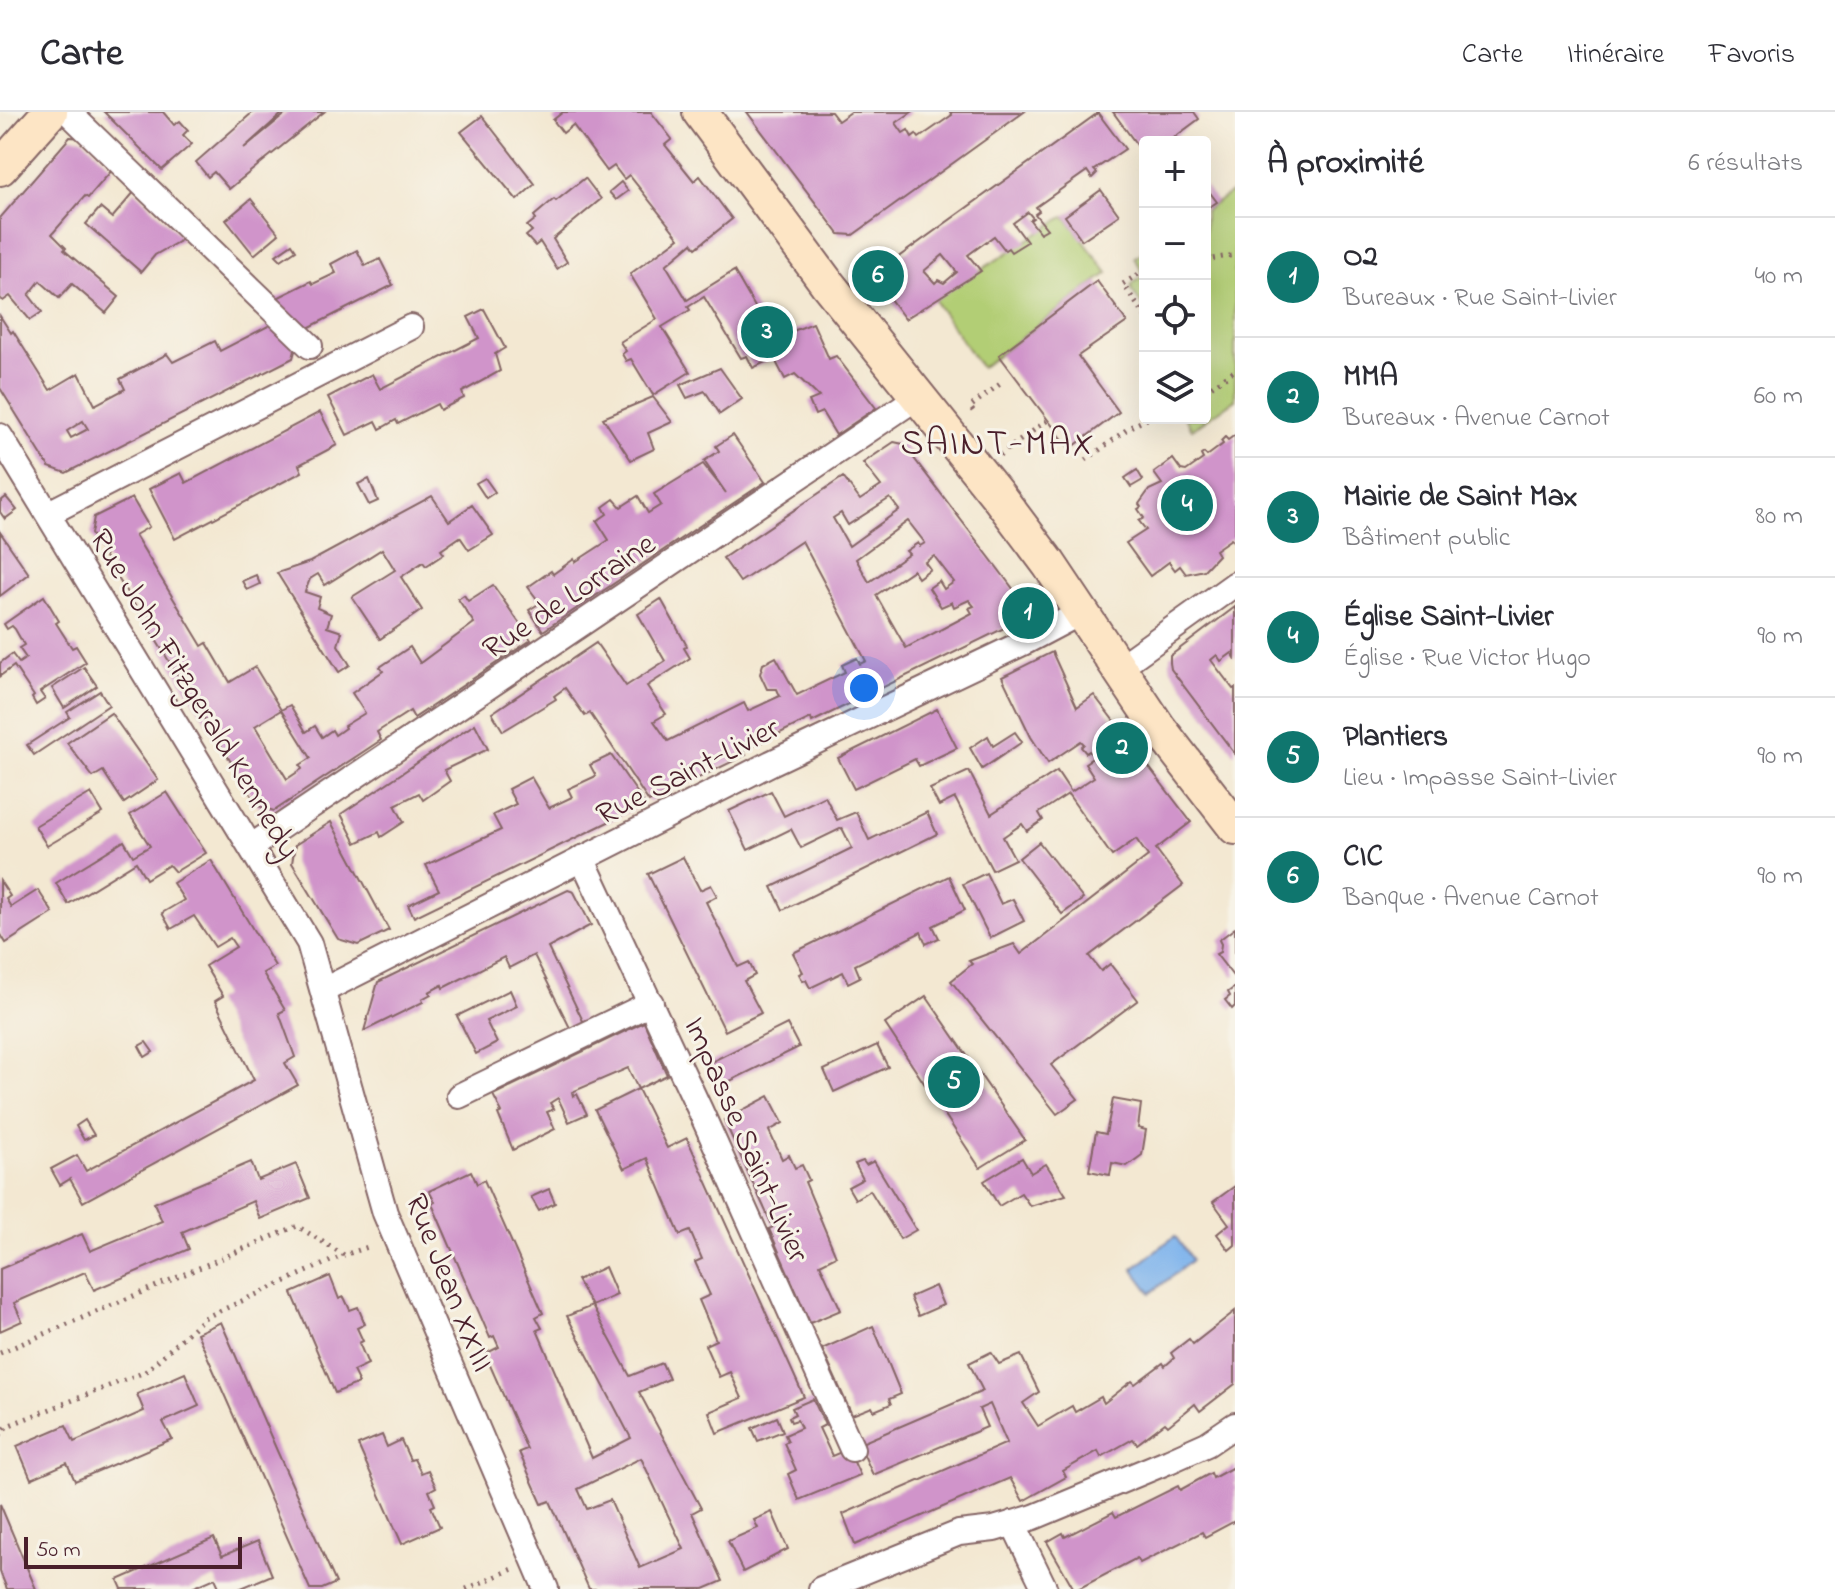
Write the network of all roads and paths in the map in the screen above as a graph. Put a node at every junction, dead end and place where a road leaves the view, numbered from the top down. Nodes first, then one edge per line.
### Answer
1 (50, 112) edge
2 (68, 112) edge
3 (700, 112) edge
4 (0, 168) edge
5 (1235, 255) edge
6 (1211, 259) edge
7 (1139, 274) edge
8 (1139, 307) edge
9 (411, 327) dead end
10 (310, 346) dead end
11 (1235, 370) edge
12 (1004, 381) dead end
13 (1211, 387) edge
14 (919, 396) junction
15 (970, 407) dead end
16 (1048, 420) dead end
17 (1139, 423) edge
18 (0, 436) edge
19 (996, 458) dead end
20 (1086, 460) dead end
21 (49, 513) junction
22 (1235, 584) edge
23 (1082, 612) junction
24 (1118, 668) junction
25 (1235, 827) edge
26 (252, 846) junction
27 (582, 858) junction
28 (324, 990) junction
29 (651, 1003) junction
30 (459, 1096) dead end
31 (394, 1237) junction
32 (344, 1255) junction
33 (0, 1353) edge
34 (1235, 1425) edge
35 (0, 1435) edge
36 (852, 1449) dead end
37 (1023, 1520) junction
38 (534, 1560) junction
39 (466, 1589) edge
40 (546, 1589) edge
41 (821, 1589) edge
42 (1045, 1589) edge

1 - 4 street
2 - 10 street
3 - 14 street
5 - 6 path
7 - 8 path
9 - 21 street
11 - 13 path
12 - 15 path
14 - 23 street
14 - 26 street, Rue de Lorraine
16 - 19 path
17 - 20 path
18 - 21 street, Rue John Fitzgerald Kennedy
21 - 26 street, Rue John Fitzgerald Kennedy
22 - 24 street
23 - 24 street
23 - 27 street, Rue Saint-Livier
24 - 25 street
26 - 28 street, Rue John Fitzgerald Kennedy
27 - 28 street, Rue Saint-Livier
27 - 29 street, Impasse Saint-Livier
28 - 31 street, Rue Jean XXIII
29 - 30 street
29 - 36 street, Impasse Saint-Livier
31 - 32 path
31 - 38 street, Rue Jean XXIII
32 - 33 path
32 - 35 path
34 - 37 street
37 - 41 street
37 - 42 street
38 - 39 path
38 - 40 street, Rue Jean XXIII

